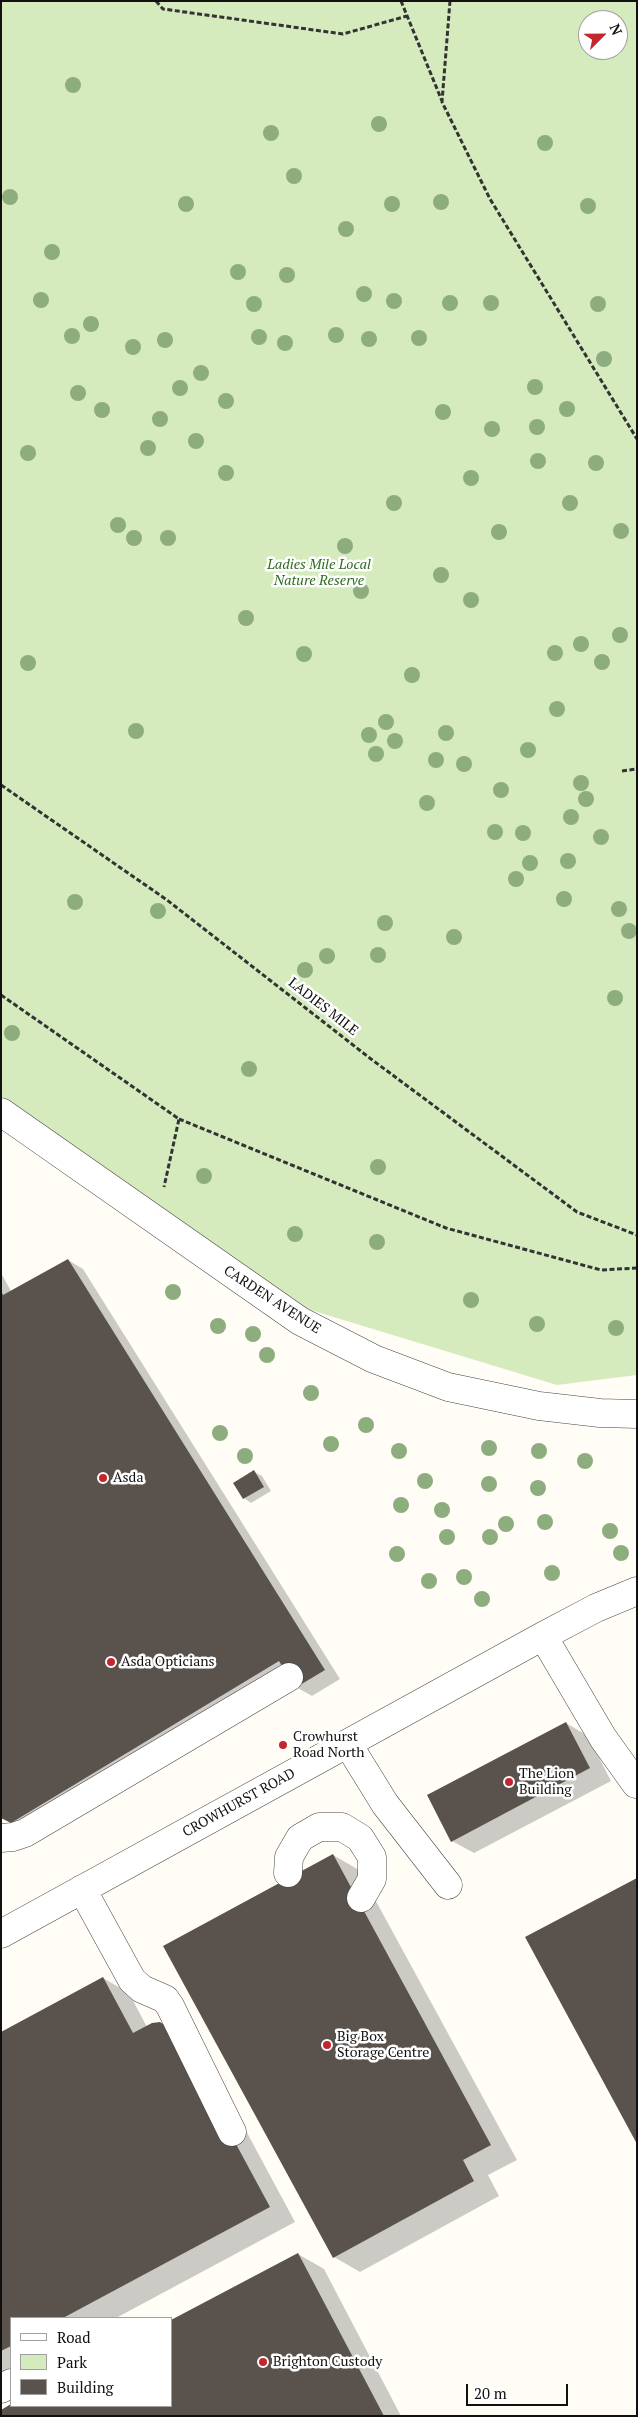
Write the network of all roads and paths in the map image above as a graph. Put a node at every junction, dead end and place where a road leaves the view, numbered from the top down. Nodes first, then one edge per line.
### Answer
1 (156, 1) edge
2 (401, 1) edge
3 (450, 1) edge
4 (407, 16) junction
5 (442, 102) junction
6 (637, 439) edge
7 (637, 769) edge
8 (622, 771) dead end
9 (1, 785) edge
10 (1, 995) edge
11 (1, 1112) edge
12 (179, 1118) junction
13 (156, 1222) junction
14 (637, 1235) edge
15 (637, 1268) edge
16 (637, 1414) edge
17 (637, 1591) edge
18 (543, 1636) junction
19 (289, 1677) dead end
20 (348, 1744) junction
21 (636, 1784) dead end
22 (1, 1838) edge
23 (288, 1873) dead end
24 (448, 1885) dead end
25 (82, 1889) junction
26 (361, 1898) dead end
27 (1, 1934) edge
28 (232, 2132) dead end

1 - 4 path
2 - 4 path
3 - 5 path
4 - 5 path
5 - 6 path
7 - 8 path
9 - 14 path, LADIES MILE
10 - 12 path
11 - 13 street, CARDEN AVENUE
12 - 13 path
12 - 15 path
13 - 16 street, CARDEN AVENUE
17 - 18 street, CROWHURST ROAD
18 - 20 street, CROWHURST ROAD
18 - 21 street
19 - 22 street
20 - 24 street
20 - 25 street, CROWHURST ROAD
23 - 26 street
25 - 27 street, CROWHURST ROAD
25 - 28 street

